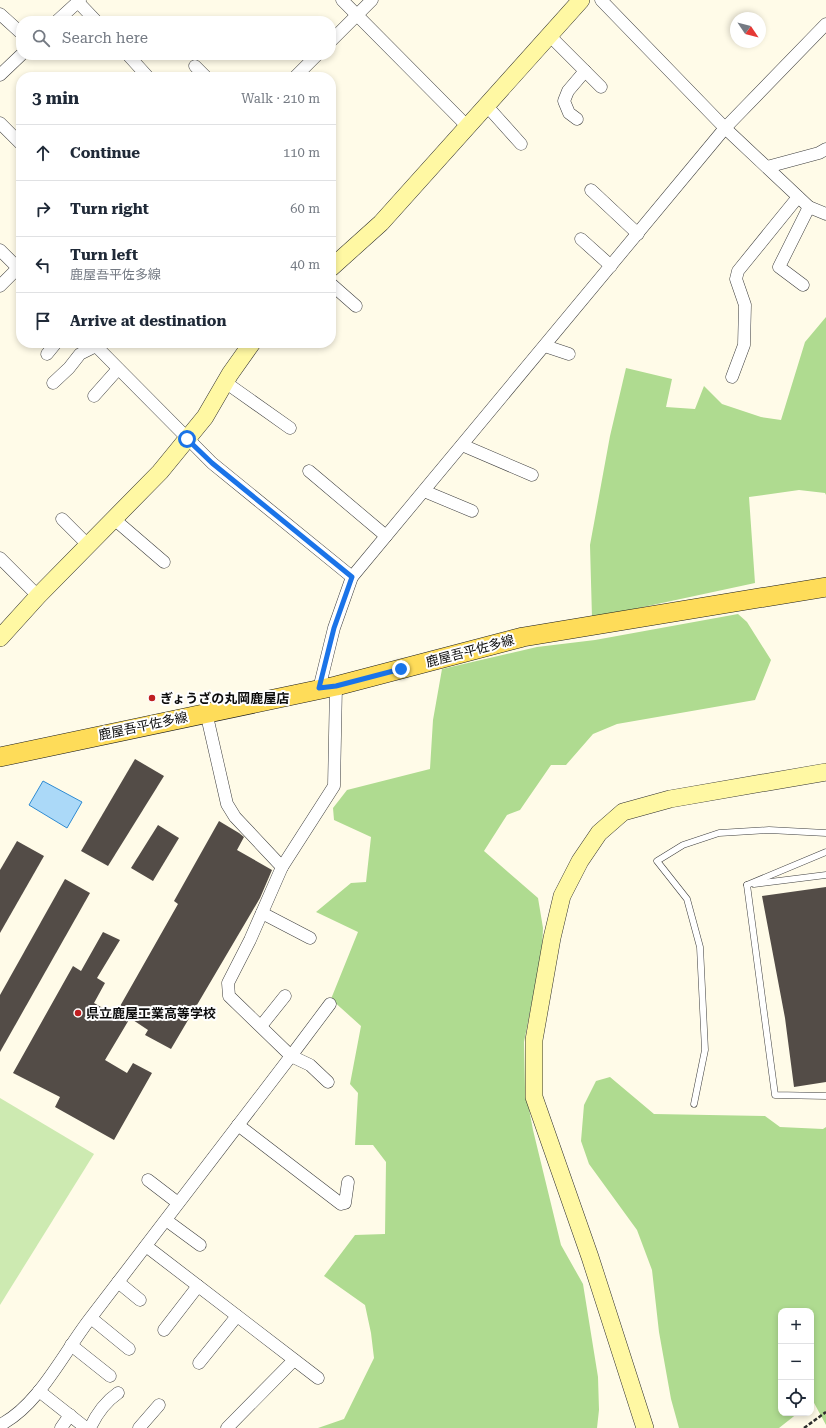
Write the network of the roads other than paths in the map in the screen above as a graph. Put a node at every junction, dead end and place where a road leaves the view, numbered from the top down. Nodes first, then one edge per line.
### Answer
1 (342, 0) edge
2 (372, 0) edge
3 (581, 0) edge
4 (601, 0) edge
5 (79, 1) edge
6 (0, 14) edge
7 (357, 14) junction
8 (62, 16) edge
9 (92, 16) edge
10 (826, 24) edge
11 (16, 28) edge
12 (549, 35) junction
13 (336, 36) edge
14 (16, 59) edge
15 (133, 60) edge
16 (312, 60) edge
17 (195, 66) dead end
18 (585, 71) junction
19 (143, 72) edge
20 (201, 72) edge
21 (300, 72) edge
22 (0, 75) edge
23 (601, 87) dead end
24 (486, 105) junction
25 (576, 119) dead end
26 (0, 123) edge
27 (467, 126) junction
28 (726, 128) junction
29 (16, 139) edge
30 (521, 144) dead end
31 (826, 148) edge
32 (767, 167) junction
33 (591, 190) dead end
34 (798, 197) junction
35 (808, 207) junction
36 (824, 215) edge
37 (638, 234) junction
38 (581, 239) dead end
39 (0, 250) edge
40 (336, 264) edge
41 (16, 265) edge
42 (611, 266) junction
43 (16, 272) edge
44 (803, 285) dead end
45 (0, 286) edge
46 (336, 288) edge
47 (356, 306) dead end
48 (545, 346) junction
49 (52, 348) edge
50 (88, 348) edge
51 (98, 348) edge
52 (249, 348) edge
53 (47, 354) dead end
54 (569, 354) dead end
55 (118, 369) junction
56 (732, 377) dead end
57 (225, 382) junction
58 (53, 383) dead end
59 (94, 396) dead end
60 (290, 428) dead end
61 (187, 439) junction
62 (462, 445) junction
63 (309, 471) dead end
64 (532, 474) dead end
65 (424, 491) junction
66 (472, 511) dead end
67 (114, 518) junction
68 (62, 519) dead end
69 (386, 536) junction
70 (88, 545) junction
71 (0, 558) edge
72 (164, 562) dead end
73 (352, 577) junction
74 (826, 587) edge
75 (38, 596) junction
76 (0, 638) edge
77 (328, 687) junction
78 (206, 712) junction
79 (0, 757) edge
80 (826, 772) edge
81 (826, 833) edge
82 (826, 852) edge
83 (282, 867) junction
84 (826, 875) edge
85 (747, 885) junction
86 (262, 913) junction
87 (310, 938) dead end
88 (285, 996) dead end
89 (330, 1004) dead end
90 (261, 1026) junction
91 (291, 1056) junction
92 (328, 1082) dead end
93 (826, 1096) edge
94 (694, 1104) dead end
95 (238, 1125) junction
96 (148, 1180) dead end
97 (348, 1182) dead end
98 (178, 1203) junction
99 (166, 1220) junction
100 (200, 1245) dead end
101 (146, 1246) junction
102 (118, 1282) junction
103 (198, 1286) junction
104 (140, 1300) dead end
105 (237, 1316) junction
106 (91, 1318) junction
107 (164, 1330) dead end
108 (71, 1345) junction
109 (129, 1349) dead end
110 (294, 1360) junction
111 (199, 1363) dead end
112 (110, 1376) dead end
113 (318, 1378) dead end
114 (39, 1391) junction
115 (118, 1393) dead end
116 (160, 1405) dead end
117 (70, 1415) junction
118 (0, 1425) edge
119 (61, 1428) edge
120 (86, 1428) edge
121 (90, 1428) edge
122 (139, 1428) edge
123 (227, 1428) edge
124 (645, 1428) edge

1 - 7 street
2 - 7 street
3 - 12 street
4 - 28 street
5 - 8 street
5 - 9 street
6 - 11 street
7 - 13 street
7 - 27 street
10 - 28 street
12 - 18 street
12 - 24 street
14 - 22 street
15 - 19 street
16 - 21 street
17 - 20 street
18 - 23 street
18 - 25 street
24 - 27 street
24 - 30 street
26 - 29 street
27 - 40 street
28 - 32 street
28 - 37 street
31 - 32 street
32 - 34 street
33 - 37 street
34 - 35 street
34 - 56 street
35 - 36 street
35 - 44 street
37 - 42 street
38 - 42 street
39 - 41 street
42 - 48 street
43 - 45 street
46 - 47 street
48 - 54 street
48 - 62 street
49 - 53 street
50 - 58 street
51 - 55 street
52 - 57 street
55 - 59 street
55 - 61 street
57 - 60 street
57 - 61 street
61 - 67 street
61 - 73 street
62 - 64 street
62 - 65 street
63 - 69 street
65 - 66 street
65 - 69 street
67 - 70 street
67 - 72 street
68 - 70 street
69 - 73 street
70 - 75 street
71 - 75 street
73 - 77 street
74 - 77 main road, 鹿屋吾平佐多線
75 - 76 street
77 - 78 main road, 鹿屋吾平佐多線
77 - 83 street
78 - 79 main road, 鹿屋吾平佐多線
78 - 83 street
80 - 124 street
81 - 94 lane
82 - 85 lane
83 - 86 street
84 - 85 lane
85 - 93 lane
86 - 87 street
86 - 90 street
88 - 90 street
89 - 91 street
90 - 91 street
91 - 92 street
91 - 95 street
95 - 97 street
95 - 98 street
96 - 98 street
98 - 99 street
99 - 100 street
99 - 101 street
101 - 102 street
101 - 103 street
102 - 104 street
102 - 106 street
103 - 105 street
103 - 107 street
105 - 110 street
105 - 111 street
106 - 108 street
106 - 109 street
108 - 112 street
108 - 114 street
110 - 113 street
110 - 123 street
114 - 117 street
114 - 118 street
115 - 121 street
116 - 122 street
117 - 119 street
117 - 120 street

